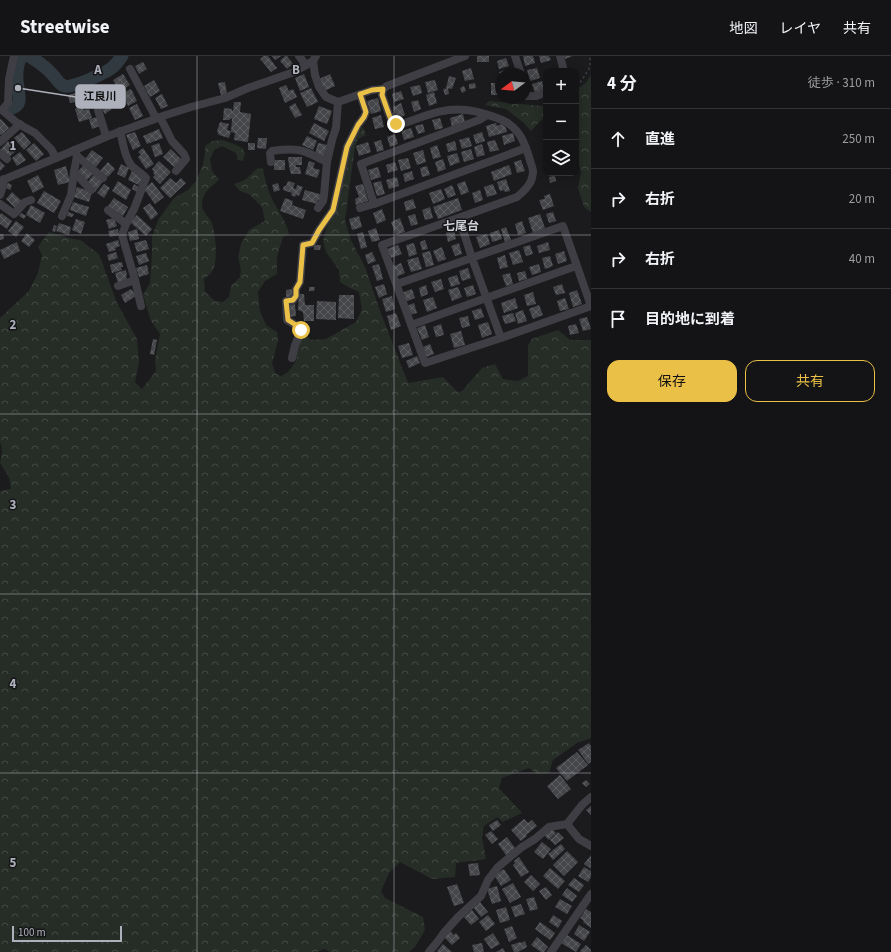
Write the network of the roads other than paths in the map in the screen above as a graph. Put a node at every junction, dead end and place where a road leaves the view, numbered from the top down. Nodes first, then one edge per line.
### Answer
1 (14, 56) edge
2 (299, 56) edge
3 (465, 56) edge
4 (515, 56) edge
5 (560, 56) edge
6 (315, 58) edge
7 (306, 65) junction
8 (519, 68) edge
9 (563, 68) edge
10 (130, 69) dead end
11 (383, 89) junction
12 (543, 93) edge
13 (360, 94) junction
14 (531, 94) edge
15 (338, 102) junction
16 (98, 110) dead end
17 (1, 111) edge
18 (487, 115) junction
19 (158, 118) junction
20 (20, 124) junction
21 (120, 131) junction
22 (106, 136) junction
23 (0, 142) edge
24 (526, 148) junction
25 (0, 153) edge
26 (75, 153) junction
27 (56, 158) junction
28 (7, 159) dead end
29 (270, 162) dead end
30 (327, 162) junction
31 (176, 171) dead end
32 (74, 172) junction
33 (103, 178) dead end
34 (2, 180) edge
35 (91, 190) dead end
36 (0, 195) edge
37 (31, 200) dead end
38 (0, 204) edge
39 (374, 204) junction
40 (318, 208) dead end
41 (360, 208) dead end
42 (108, 210) dead end
43 (62, 216) dead end
44 (459, 218) junction
45 (126, 224) junction
46 (472, 258) junction
47 (576, 266) junction
48 (135, 280) junction
49 (397, 284) junction
50 (118, 286) dead end
51 (486, 298) junction
52 (141, 306) dead end
53 (411, 325) junction
54 (501, 338) junction
55 (292, 358) dead end
56 (591, 798) edge
57 (568, 824) junction
58 (591, 846) edge
59 (591, 894) edge
60 (429, 952) edge
61 (551, 952) edge

1 - 17 street
2 - 7 street
3 - 11 street
4 - 8 street
5 - 9 street
6 - 7 street
6 - 15 street
7 - 19 street
10 - 19 street
11 - 13 street
11 - 18 street
12 - 14 street
13 - 15 street
13 - 55 street
15 - 30 street
16 - 22 street
17 - 20 street
18 - 24 street
18 - 39 street
19 - 21 street
19 - 31 street
20 - 23 street
20 - 27 street
21 - 22 street
21 - 45 street
22 - 26 street
24 - 39 street
24 - 44 street
25 - 28 street
26 - 27 street
26 - 32 street
26 - 33 street
27 - 34 street
29 - 30 street
30 - 40 street
32 - 35 street
32 - 43 street
34 - 36 street
37 - 38 street
39 - 41 street
42 - 45 street
44 - 46 street
44 - 49 street
45 - 48 street
46 - 47 street
46 - 49 street
46 - 51 street
47 - 51 street
47 - 54 street
48 - 50 street
48 - 52 street
49 - 53 street
51 - 53 street
51 - 54 street
53 - 54 street
56 - 57 street
57 - 58 street
57 - 60 street
59 - 61 street

